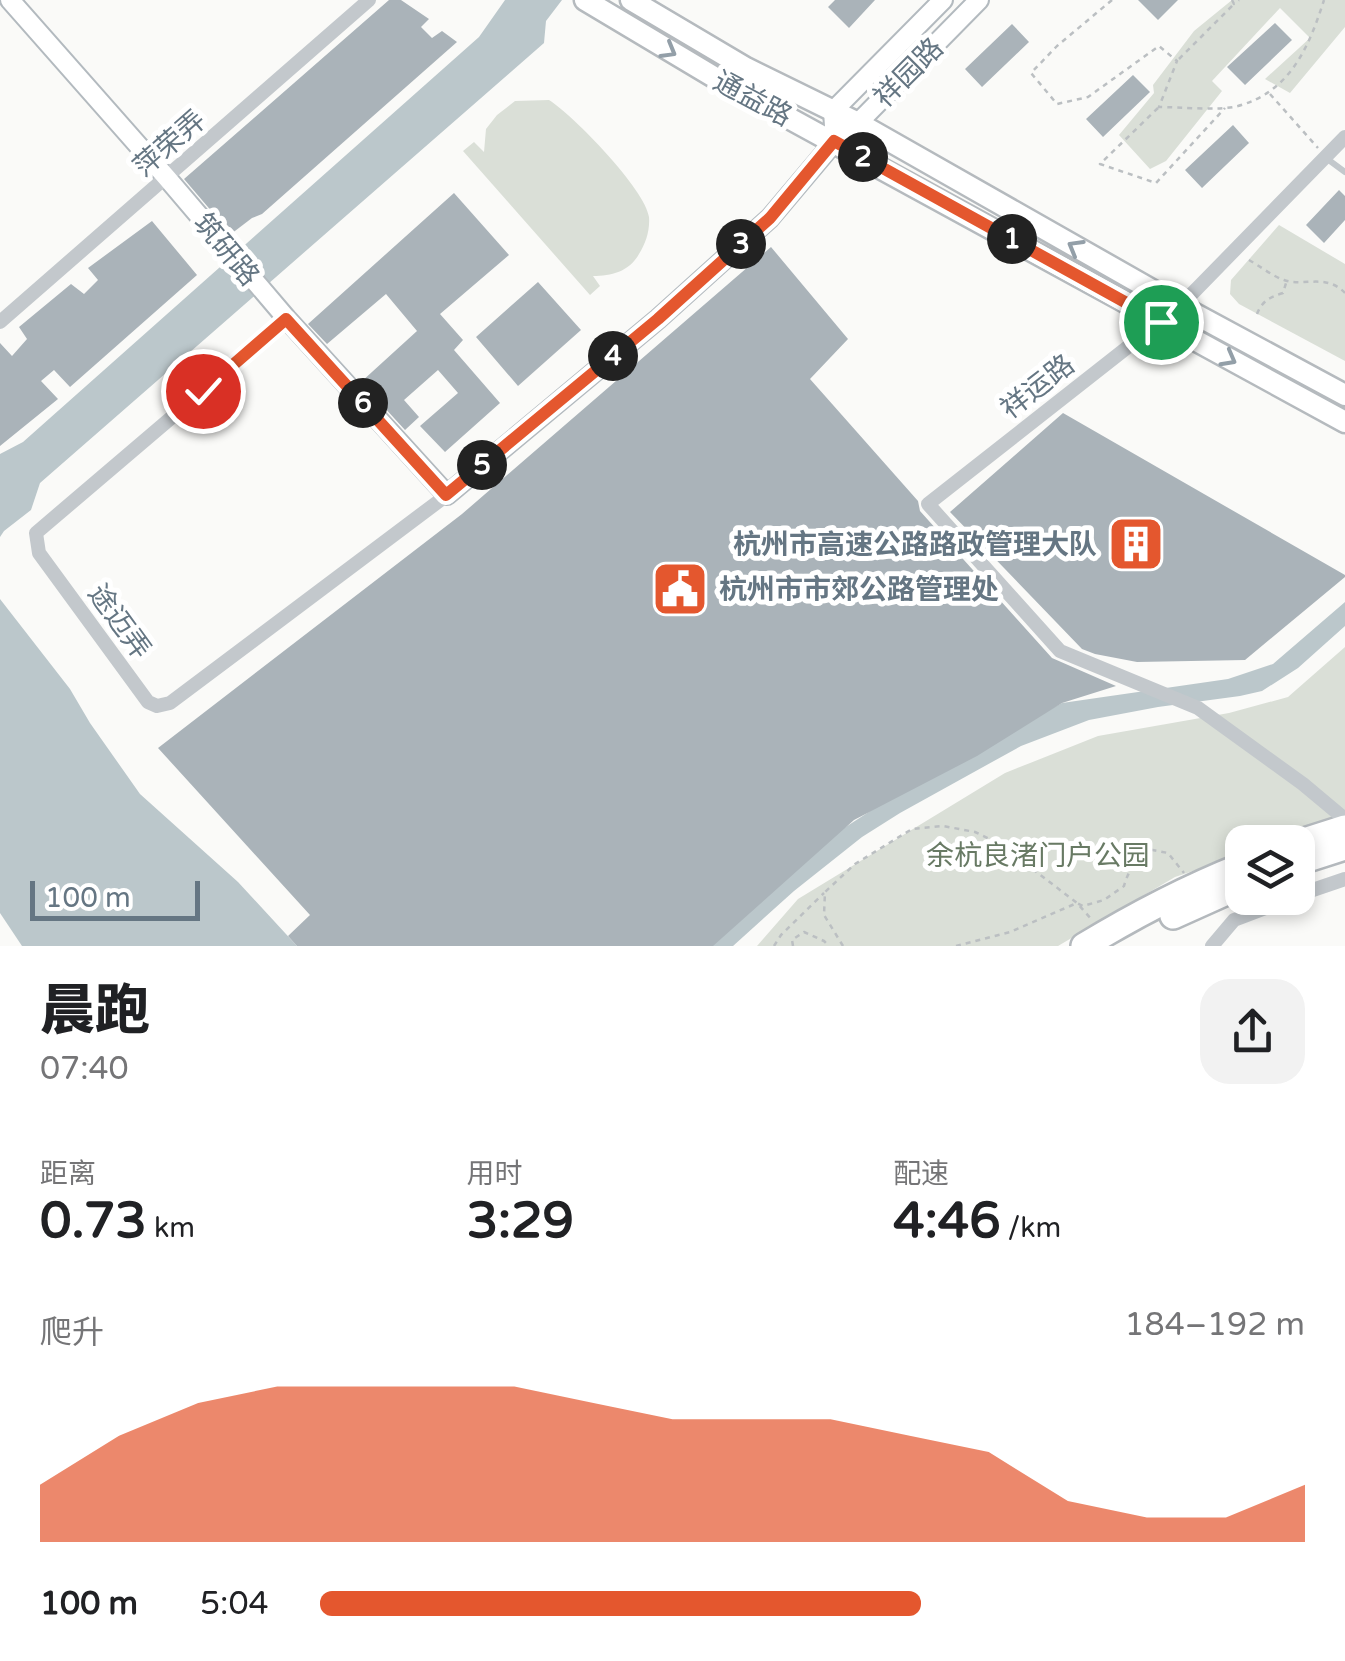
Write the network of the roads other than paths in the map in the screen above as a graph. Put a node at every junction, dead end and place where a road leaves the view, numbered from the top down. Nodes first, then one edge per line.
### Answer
1 (10, 0) edge
2 (369, 0) edge
3 (585, 0) edge
4 (631, 0) edge
5 (943, 0) edge
6 (979, 0) edge
7 (833, 111) junction
8 (858, 124) junction
9 (1345, 136) edge
10 (834, 141) junction
11 (1325, 157) junction
12 (1345, 172) edge
13 (167, 178) junction
14 (1180, 306) junction
15 (286, 319) junction
16 (0, 322) edge
17 (1161, 322) junction
18 (1345, 395) edge
19 (1345, 422) edge
20 (446, 495) junction
21 (1345, 819) edge
22 (1345, 828) edge
23 (1315, 838) edge
24 (1345, 847) edge
25 (1315, 857) edge
26 (1225, 873) edge
27 (1345, 879) edge
28 (1315, 889) edge
29 (1225, 892) edge
30 (1247, 915) edge
31 (1099, 940) edge
32 (1212, 946) edge

1 - 13 street, 筑研路
2 - 13 street, 萍荣弄
3 -> 10 main road, 通益路
4 - 7 main road, 通益路
5 - 7 street, 祥园路
6 - 8 street, 祥园路
7 - 8 main road, 通益路
7 - 10 street, 祥园路
8 - 10 street, 祥园路
14 -> 8 main road, 通益路
9 - 11 street, 祥运路
10 - 17 main road, 通益路
10 - 20 street, 祥园路
11 - 12 lane
11 - 14 street, 祥运路
13 - 15 street, 筑研路
13 - 16 street, 萍荣弄
14 - 17 street, 祥运路
14 - 18 main road, 通益路
15 - 20 street, 筑研路
15 - 20 street, 途迈弄
17 -> 19 main road, 通益路
17 - 21 street, 祥运路
22 - 23 highway
24 - 25 highway
26 - 31 highway
27 - 28 street
29 - 31 highway
30 - 32 street

